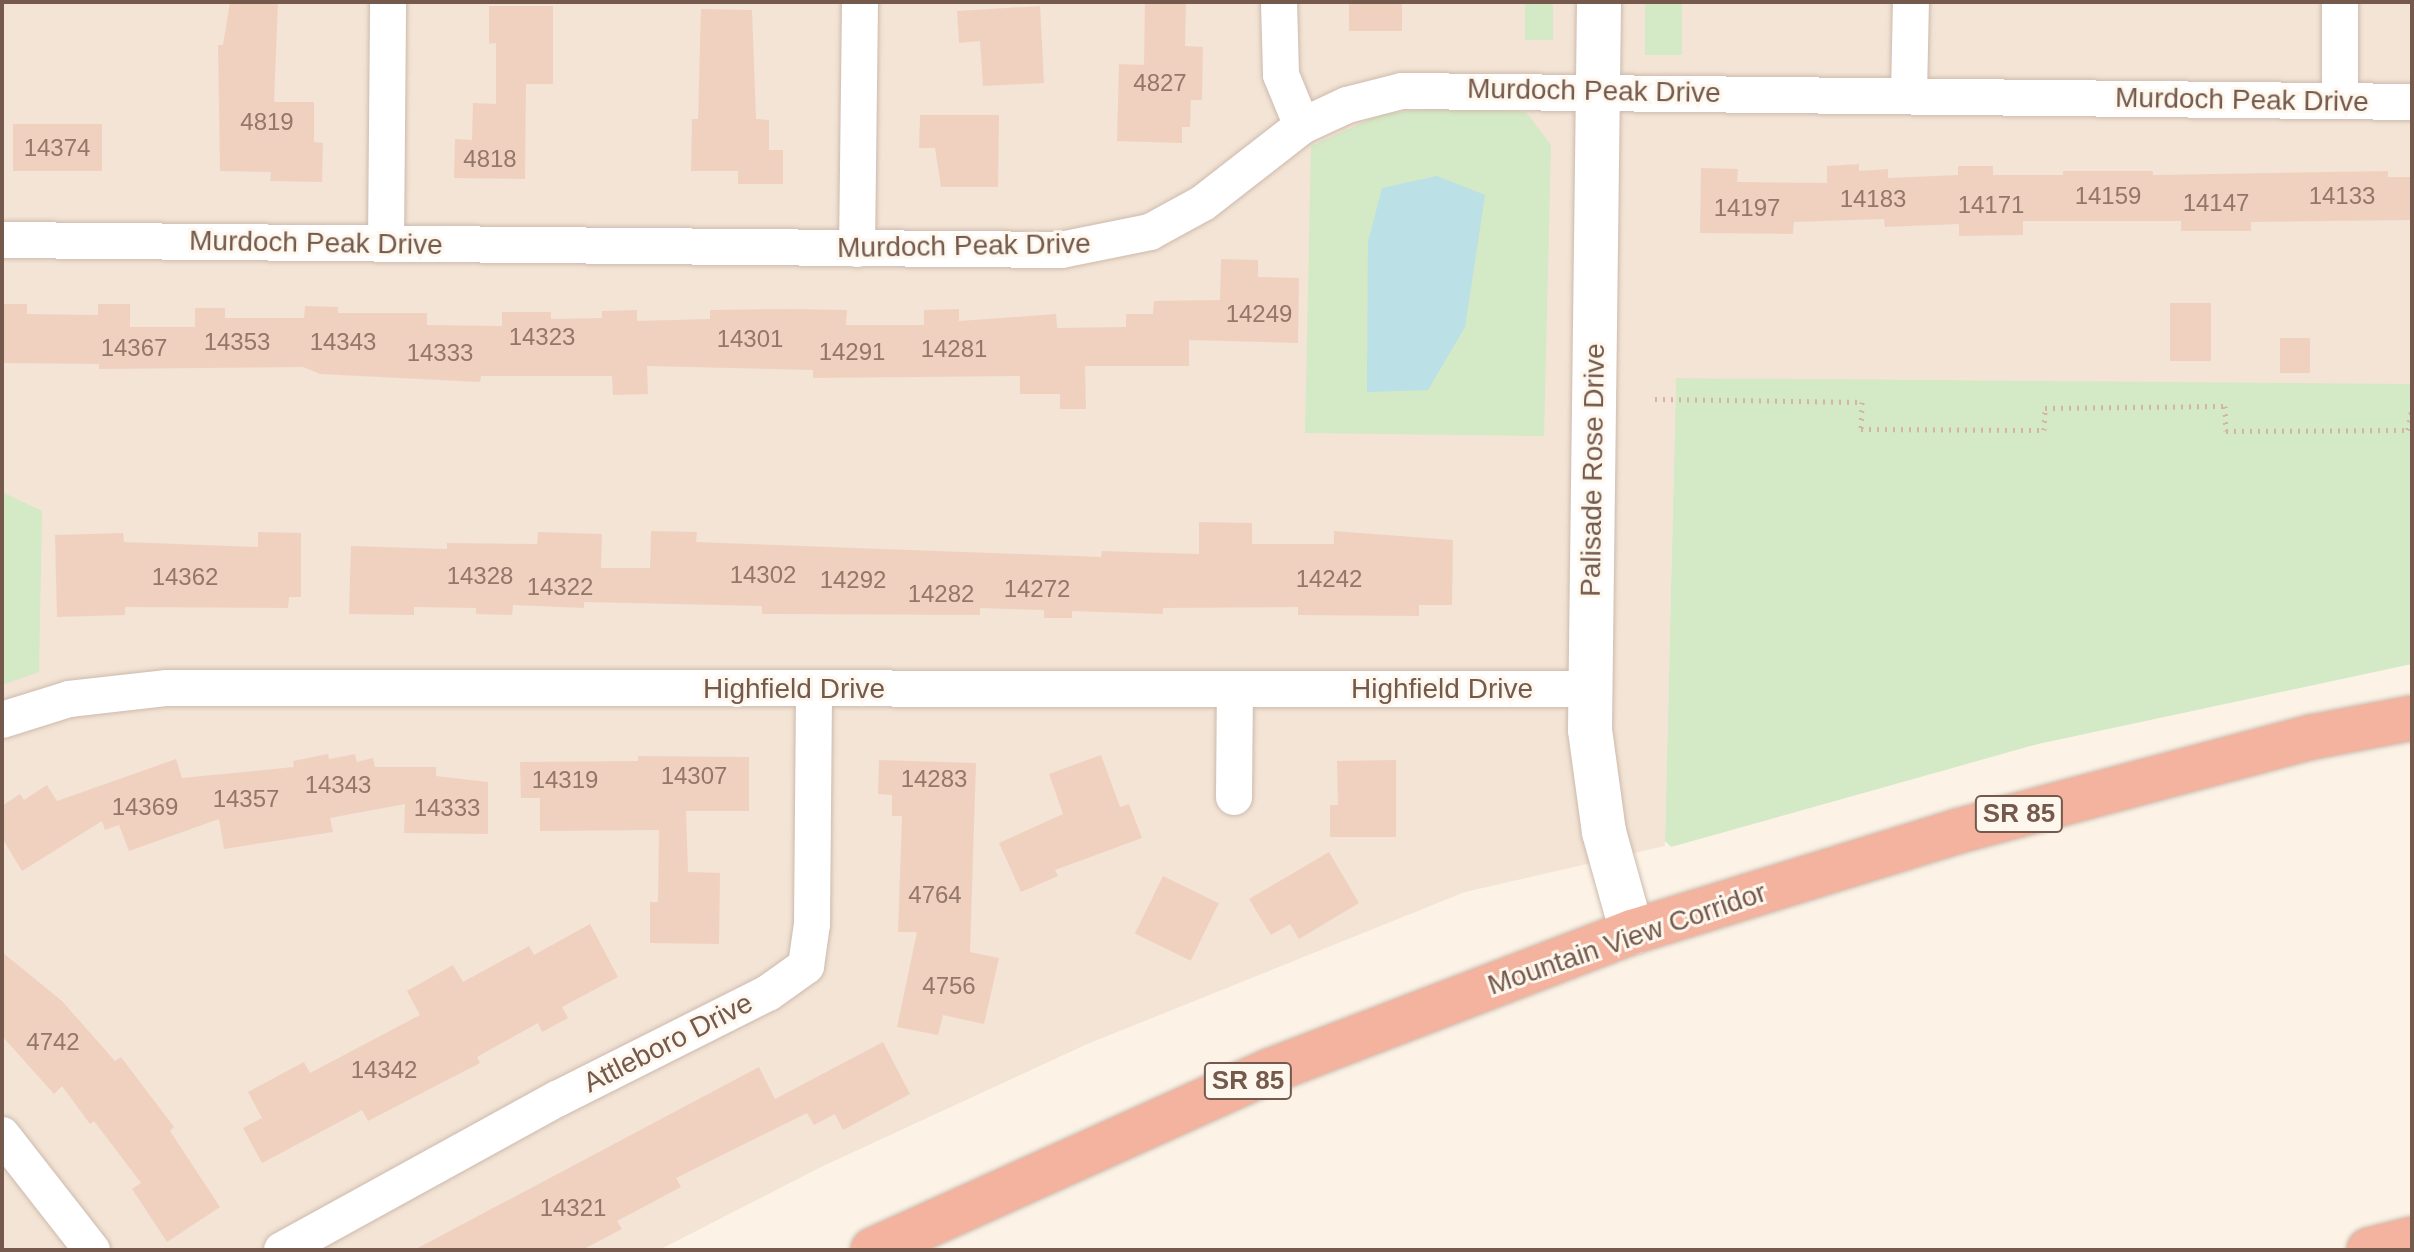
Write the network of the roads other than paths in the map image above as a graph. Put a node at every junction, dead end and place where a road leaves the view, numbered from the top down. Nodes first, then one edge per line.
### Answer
1 (388, 2) edge
2 (860, 2) edge
3 (1279, 2) edge
4 (1599, 2) edge
5 (1911, 2) edge
6 (2340, 2) edge
7 (1598, 89) junction
8 (1909, 95) junction
9 (2340, 101) junction
10 (2412, 102) edge
11 (1302, 126) junction
12 (2, 240) edge
13 (386, 244) junction
14 (857, 249) junction
15 (814, 689) junction
16 (1235, 689) junction
17 (1589, 689) junction
18 (2412, 718) edge
19 (2, 720) edge
20 (1234, 797) dead end
21 (1632, 932) junction
22 (2, 1135) edge
23 (2412, 1239) edge
24 (92, 1250) edge
25 (282, 1250) edge
26 (873, 1250) edge
27 (2369, 1250) edge

1 - 13 street
2 - 14 street
3 - 11 street
4 - 7 street, Palisade Rose Drive
5 - 8 street
6 - 9 street
7 - 8 street, Murdoch Peak Drive
7 - 11 street, Murdoch Peak Drive
7 - 17 street, Palisade Rose Drive
8 - 9 street, Murdoch Peak Drive
9 - 10 street, Murdoch Peak Drive
11 - 14 street, Murdoch Peak Drive
12 - 13 street, Murdoch Peak Drive
13 - 14 street, Murdoch Peak Drive
15 - 16 street, Highfield Drive
15 - 19 street, Highfield Drive
15 - 25 street, Attleboro Drive
16 - 17 street, Highfield Drive
16 - 20 street
17 - 21 street, Palisade Rose Drive
18 - 21 highway, Mountain View Corridor / SR 85
21 - 26 highway, Mountain View Corridor / SR 85
22 - 24 street
23 - 27 highway

